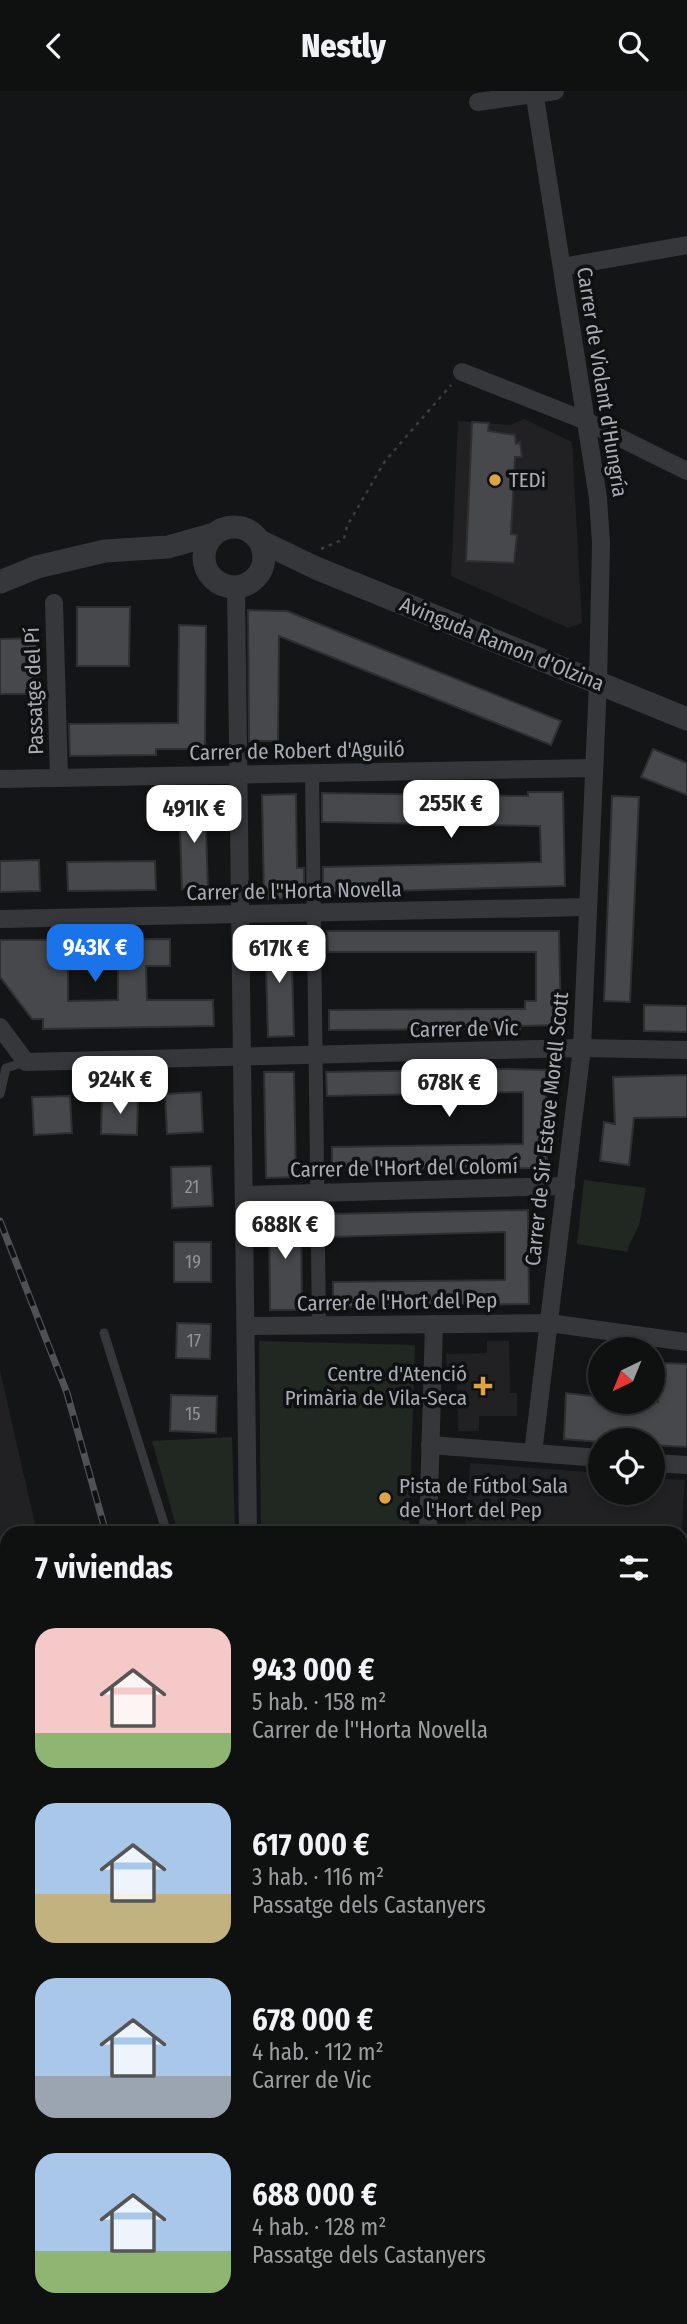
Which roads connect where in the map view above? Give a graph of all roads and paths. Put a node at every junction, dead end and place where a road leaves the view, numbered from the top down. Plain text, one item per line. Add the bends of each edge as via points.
1 (555, 91) edge
2 (534, 93) edge
3 (478, 102) dead end
4 (687, 245) edge
5 (562, 267) junction
6 (462, 372) joint
7 (586, 421) junction
8 (687, 471) edge
9 (214, 534) junction
10 (260, 541) junction
11 (168, 547) junction
12 (292, 557) junction
13 (205, 564) junction
14 (316, 568) junction
15 (260, 573) junction
16 (0, 582) edge
17 (236, 587) junction
18 (54, 603) dead end
19 (598, 683) junction
20 (687, 719) edge
21 (594, 768) junction
22 (312, 773) junction
23 (238, 774) junction
24 (60, 778) junction
25 (0, 779) edge
26 (588, 907) junction
27 (313, 913) junction
28 (240, 915) junction
29 (0, 919) edge
30 (0, 1027) edge
31 (582, 1048) junction
32 (687, 1050) edge
33 (315, 1055) junction
34 (242, 1057) junction
35 (26, 1062) junction
36 (0, 1094) edge
37 (565, 1187) junction
38 (317, 1193) junction
39 (244, 1195) junction
40 (549, 1323) junction
41 (434, 1324) junction
42 (319, 1325) junction
43 (246, 1326) junction
44 (104, 1333) dead end
45 (687, 1342) edge
46 (430, 1445) junction
47 (533, 1453) junction
48 (588, 1457) edge
49 (665, 1463) edge
50 (687, 1465) edge
51 (165, 1526) edge
52 (248, 1526) edge
53 (428, 1526) edge

1 - 2 street
2 - 3 street
2 - 5 street, Carrer de Violant d'Hungría
4 - 5 street
5 - 7 street, Carrer de Violant d'Hungría
6 - 7 street
6 - 12 path via 384,461 344,539
7 - 8 street
7 - 19 street, Carrer de Violant d'Hungría via 601,544
9 - 10 street via 239,527
9 - 11 street
9 - 13 street via 205,548
10 - 12 street, Avinguda Ramon d'Olzina
10 - 15 street via 264,557
11 - 13 street
11 - 16 street via 105,551 37,567
12 - 14 street, Avinguda Ramon d'Olzina
13 - 17 street via 217,581
14 - 15 street, Avinguda Ramon d'Olzina via 285,566
14 - 19 street, Avinguda Ramon d'Olzina
15 - 17 street via 250,583
17 - 23 street
18 - 24 street, Passatge del Pí
19 - 20 street, Avinguda Ramon d'Olzina
19 - 21 street, Carrer de Sir Esteve Morell Scott
21 - 22 street, Carrer de Robert d'Aguiló
21 - 26 street, Carrer de Sir Esteve Morell Scott
22 - 23 street, Carrer de Robert d'Aguiló
22 - 27 street
23 - 24 street, Carrer de Robert d'Aguiló
23 - 28 street
24 - 25 street, Carrer de Robert d'Aguiló
26 - 27 street, Carrer de l''Horta Novella
26 - 31 street, Carrer de Sir Esteve Morell Scott
27 - 28 street, Carrer de l''Horta Novella
27 - 33 street
28 - 29 street, Carrer de l''Horta Novella
28 - 34 street
30 - 35 street
31 - 32 street, Carrer de Vic
31 - 33 street, Carrer de Vic
31 - 37 street, Carrer de Sir Esteve Morell Scott
33 - 34 street, Carrer de Vic
33 - 38 street
34 - 35 street, Carrer de Vic
34 - 39 street
35 - 36 lane via 6,1068
37 - 38 street, Carrer de l'Hort del Colomí
37 - 40 street, Carrer de Sir Esteve Morell Scott
38 - 39 street, Carrer de l'Hort del Colomí
38 - 42 street
39 - 43 street
40 - 41 street, Carrer de l'Hort del Pep
40 - 45 street, Carrer de l'Hort del Pep
40 - 47 street, Carrer de Sir Esteve Morell Scott
41 - 42 street, Carrer de l'Hort del Pep
41 - 46 street
42 - 43 street, Carrer de l'Hort del Pep
43 - 52 street
44 - 51 lane
46 - 47 street
46 - 53 street
47 - 48 street
49 - 50 street

